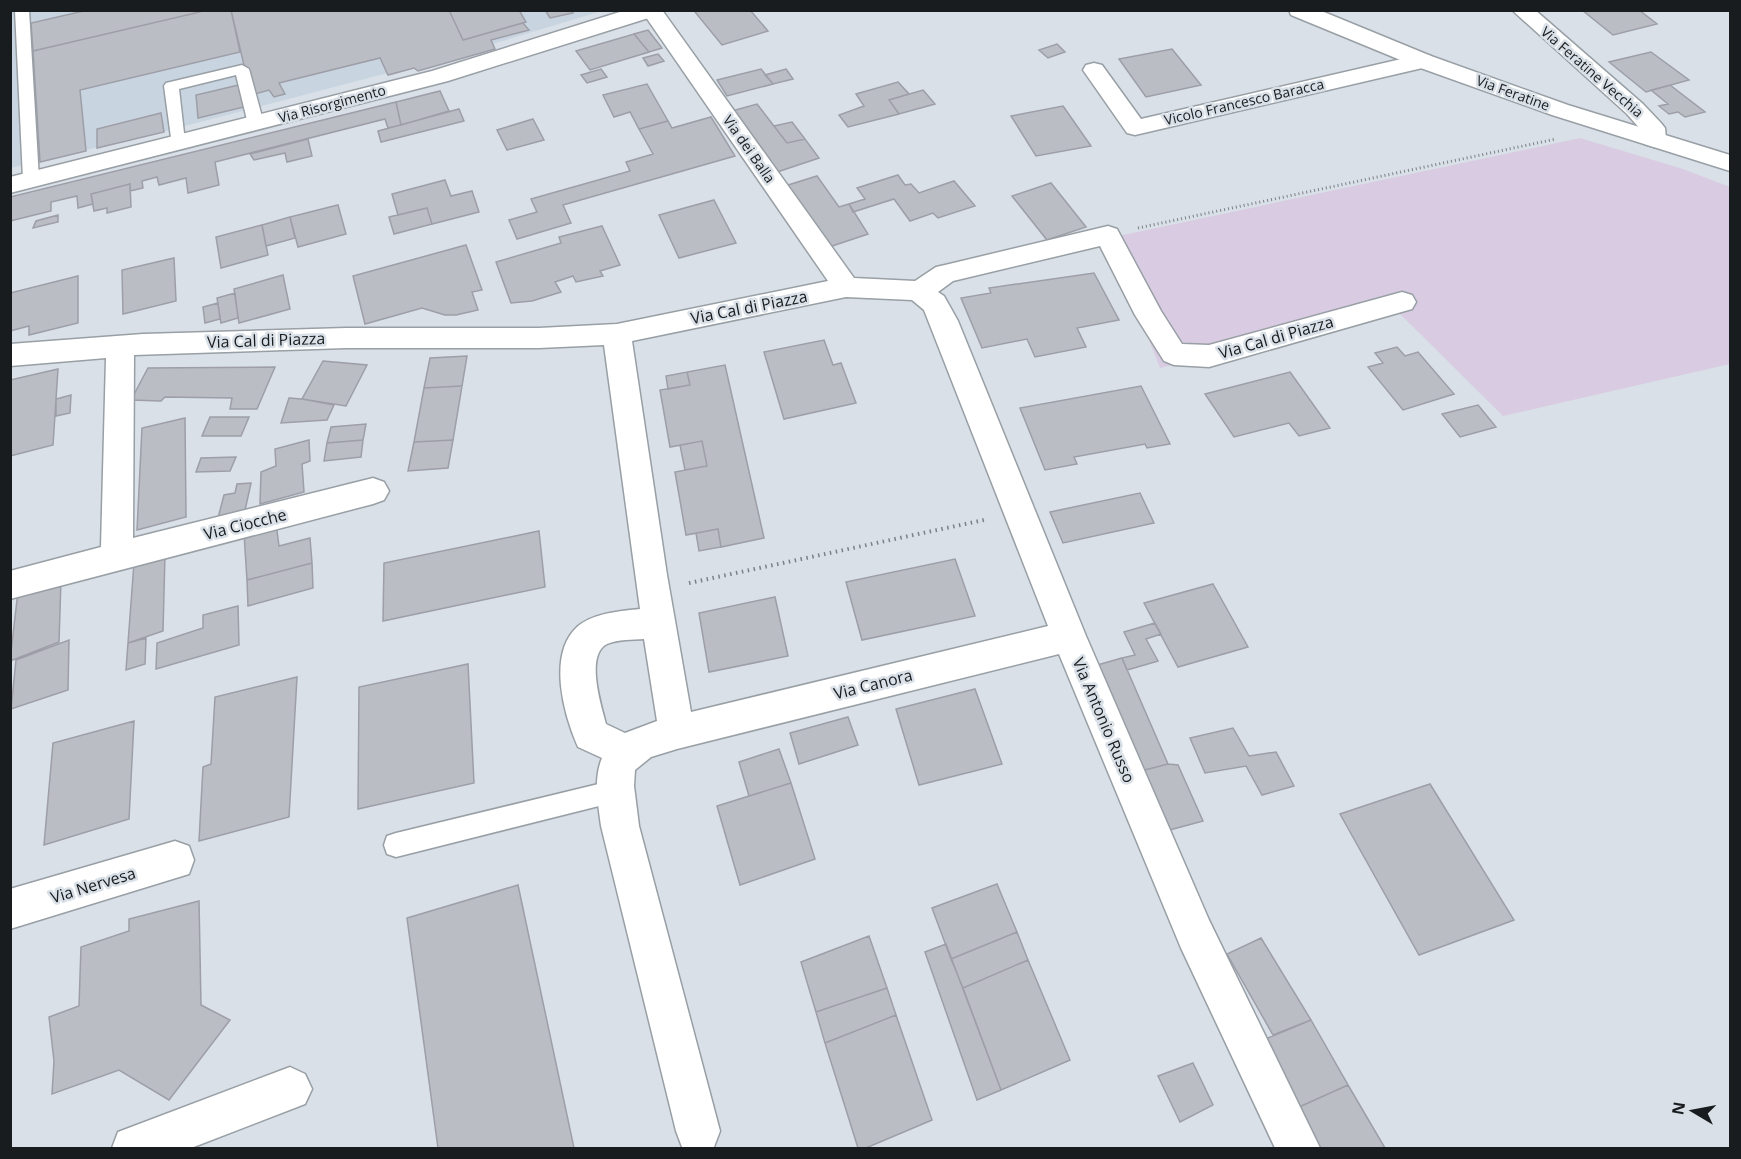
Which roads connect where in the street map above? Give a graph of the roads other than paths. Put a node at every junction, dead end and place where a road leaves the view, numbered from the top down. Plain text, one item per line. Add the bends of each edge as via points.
1 (22, 10) edge
2 (650, 10) edge
3 (1299, 10) edge
4 (1522, 10) edge
5 (1423, 61) junction
6 (1094, 70) dead end
7 (256, 124) junction
8 (1654, 139) junction
9 (177, 142) junction
10 (1731, 163) edge
11 (21, 182) edge
12 (846, 287) junction
13 (920, 291) junction
14 (1402, 302) dead end
15 (617, 334) junction
16 (120, 346) junction
17 (10, 356) edge
18 (373, 491) dead end
19 (117, 556) junction
20 (10, 585) edge
21 (656, 607) junction
22 (1069, 636) junction
23 (677, 732) junction
24 (625, 751) junction
25 (615, 791) junction
26 (396, 845) dead end
27 (175, 860) dead end
28 (10, 909) edge
29 (290, 1089) dead end
30 (698, 1131) dead end
31 (134, 1149) edge
32 (1298, 1149) edge

1 - 11 lane
2 - 7 street, Via Risorgimento via 440,76
2 - 12 street, Via dei Balla
3 - 5 street, Via Feratine
4 - 8 street, Via Feratine Vecchia via 1635,109 1653,128
5 - 6 street, Vicolo Francesco Baracca via 1135,128
5 - 8 street, Via Feratine
7 - 9 street, Via Risorgimento
7 - 9 lane via 242,69 171,86
8 - 10 street, Via Feratine
9 - 11 street, Via Risorgimento
12 - 13 street, Via Cal di Piazza
12 - 15 street, Via Cal di Piazza
13 - 14 street, Via Cal di Piazza via 945,274 1108,235 1174,354 1209,356
13 - 22 street, Via Antonio Russo via 934,303 944,321
15 - 16 street, Via Cal di Piazza
15 - 21 street
16 - 17 street, Via Cal di Piazza
16 - 19 street
18 - 19 street, Via Ciocche
19 - 20 street, Via Ciocche
21 - 23 street
21 - 24 street via 591,636 582,645 581,700 591,735
22 - 23 street, Via Canora
22 - 32 street, Via Antonio Russo via 1195,934
23 - 24 street, Via Canora via 643,741
24 - 25 street via 615,769
25 - 26 lane
25 - 30 street via 620,826
27 - 28 street, Via Nervesa
29 - 31 street

